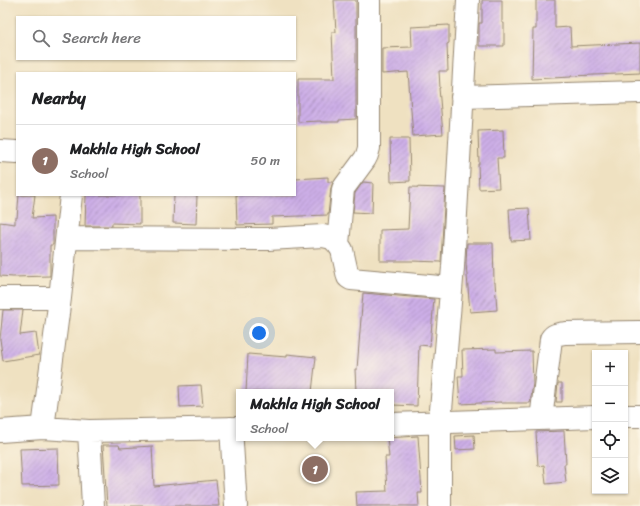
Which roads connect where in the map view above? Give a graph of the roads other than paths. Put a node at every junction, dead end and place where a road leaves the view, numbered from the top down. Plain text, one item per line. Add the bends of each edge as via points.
1 (370, 0) edge
2 (468, 0) edge
3 (640, 92) edge
4 (462, 97) junction
5 (0, 151) edge
6 (16, 152) edge
7 (71, 196) edge
8 (67, 238) junction
9 (338, 244) junction
10 (451, 288) junction
11 (0, 298) edge
12 (60, 298) junction
13 (640, 332) edge
14 (628, 416) edge
15 (640, 416) edge
16 (592, 417) edge
17 (541, 419) junction
18 (440, 422) junction
19 (394, 424) edge
20 (43, 428) junction
21 (235, 428) edge
22 (0, 431) edge
23 (89, 431) junction
24 (93, 506) edge
25 (236, 506) edge
26 (440, 506) edge

1 - 9 street via 369,148 365,159 343,189
2 - 4 street
3 - 4 street
4 - 10 street
5 - 6 street
7 - 8 street
8 - 9 street via 268,239 323,236 332,238
8 - 12 street
9 - 10 street via 351,279
10 - 18 street
11 - 12 street
12 - 20 street
13 - 17 street via 564,333 553,336
14 - 15 street
16 - 17 street
17 - 18 street
18 - 19 street
18 - 26 street
20 - 22 street
20 - 23 street
21 - 23 street
21 - 25 street
23 - 24 street

